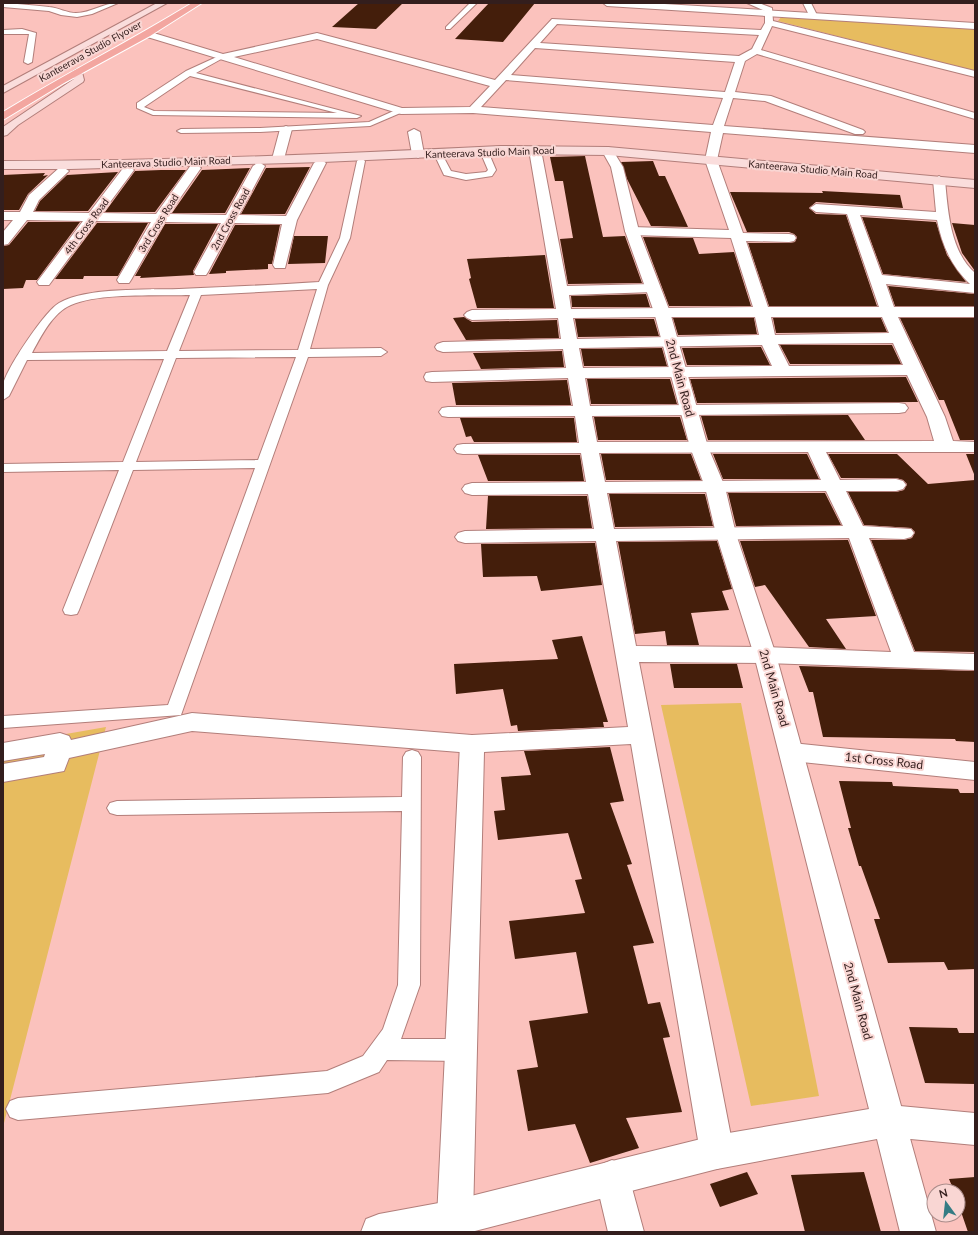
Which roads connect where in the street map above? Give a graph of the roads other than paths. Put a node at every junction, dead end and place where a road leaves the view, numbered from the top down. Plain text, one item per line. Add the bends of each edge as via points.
1 (115, 3) edge
2 (198, 3) edge
3 (474, 3) edge
4 (607, 3) edge
5 (646, 3) edge
6 (751, 3) edge
7 (807, 3) edge
8 (3, 5) edge
9 (168, 5) edge
10 (59, 7) dead end
11 (53, 10) junction
12 (812, 13) junction
13 (768, 20) junction
14 (975, 24) edge
15 (448, 28) dead end
16 (3, 32) edge
17 (147, 34) junction
18 (532, 45) junction
19 (756, 51) junction
20 (221, 57) junction
21 (741, 59) junction
22 (28, 62) dead end
23 (77, 72) junction
24 (189, 73) junction
25 (975, 74) edge
26 (500, 81) junction
27 (3, 90) edge
28 (730, 94) junction
29 (3, 101) edge
30 (473, 110) junction
31 (402, 111) junction
32 (3, 116) edge
33 (357, 116) junction
34 (975, 116) edge
35 (378, 120) junction
36 (718, 128) junction
37 (286, 129) junction
38 (181, 131) dead end
39 (414, 132) dead end
40 (3, 133) edge
41 (882, 141) junction
42 (975, 149) edge
43 (535, 150) junction
44 (608, 150) junction
45 (418, 154) junction
46 (486, 156) junction
47 (440, 158) junction
48 (278, 159) junction
49 (711, 160) junction
50 (361, 161) junction
51 (320, 164) junction
52 (3, 165) edge
53 (259, 166) junction
54 (195, 168) junction
55 (128, 170) junction
56 (63, 171) junction
57 (3, 172) edge
58 (938, 180) junction
59 (975, 184) edge
60 (816, 208) dead end
61 (852, 210) junction
62 (3, 216) edge
63 (24, 216) junction
64 (942, 216) junction
65 (93, 218) junction
66 (160, 218) junction
67 (230, 219) junction
68 (290, 220) junction
69 (632, 231) junction
70 (737, 236) junction
71 (790, 238) dead end
72 (3, 241) edge
73 (280, 265) dead end
74 (201, 272) dead end
75 (878, 279) junction
76 (124, 280) dead end
77 (975, 281) edge
78 (44, 282) dead end
79 (323, 285) junction
80 (653, 288) junction
81 (975, 290) edge
82 (197, 291) junction
83 (561, 291) junction
84 (762, 311) junction
85 (662, 312) junction
86 (888, 312) junction
87 (975, 312) edge
88 (565, 314) junction
89 (472, 315) dead end
90 (899, 338) junction
91 (670, 340) junction
92 (768, 340) junction
93 (570, 343) junction
94 (443, 347) dead end
95 (381, 352) dead end
96 (304, 353) junction
97 (173, 354) junction
98 (24, 357) junction
99 (912, 370) junction
100 (783, 371) junction
101 (576, 373) junction
102 (678, 373) junction
103 (432, 377) dead end
104 (3, 396) edge
105 (899, 408) dead end
106 (689, 410) junction
107 (582, 411) junction
108 (448, 412) dead end
109 (814, 446) junction
110 (945, 446) junction
111 (699, 447) junction
112 (975, 447) edge
113 (589, 448) junction
114 (463, 449) dead end
115 (263, 464) junction
116 (129, 466) junction
117 (3, 468) edge
118 (896, 485) dead end
119 (834, 486) junction
120 (715, 487) junction
121 (596, 488) junction
122 (472, 489) dead end
123 (856, 532) junction
124 (904, 533) dead end
125 (726, 534) junction
126 (605, 536) junction
127 (465, 537) dead end
128 (71, 610) dead end
129 (627, 654) junction
130 (765, 655) junction
131 (905, 659) junction
132 (975, 662) edge
133 (3, 722) edge
134 (641, 735) junction
135 (472, 744) junction
136 (3, 752) edge
137 (57, 752) junction
138 (792, 752) junction
139 (412, 757) dead end
140 (975, 771) edge
141 (3, 773) edge
142 (412, 804) junction
143 (117, 808) dead end
144 (382, 1049) junction
145 (460, 1050) junction
146 (18, 1108) dead end
147 (889, 1121) junction
148 (975, 1129) edge
149 (717, 1152) junction
150 (612, 1177) junction
151 (454, 1225) edge
152 (379, 1232) edge
153 (626, 1232) edge
154 (918, 1232) edge

1 - 11 lane via 90,13 77,15
2 - 17 highway, Kanteerava Studio Flyover
3 - 15 lane
4 - 13 street
5 - 13 street
6 - 13 street
7 - 12 street
8 - 11 lane
9 - 27 main road
9 - 29 highway, Kanteerava Studio Flyover
10 - 11 lane
12 - 13 street
12 - 14 street
13 - 18 street via 555,21
13 - 19 street
13 - 25 street
16 - 22 lane via 33,33
17 - 20 street
17 - 23 highway, Kanteerava Studio Flyover
18 - 21 street
18 - 26 street
19 - 21 street
19 - 34 street
20 - 24 lane
20 - 26 street via 317,36
20 - 31 street
21 - 28 street
23 - 32 highway, Kanteerava Studio Flyover
23 - 40 main road via 79,80
24 - 33 lane
24 - 33 lane via 140,105 141,108 153,113
26 - 28 street
26 - 30 street
28 - 36 street
28 - 41 street via 767,98
30 - 31 street
30 - 36 street
31 - 35 lane
33 - 35 lane
35 - 37 lane via 370,124
36 - 41 street
36 - 49 street
37 - 38 lane
37 - 48 street
39 - 45 street
41 - 42 street
43 - 44 main road, Kanteerava Studio Main Road
43 - 45 main road, Kanteerava Studio Main Road
43 - 46 main road
43 - 83 street
44 - 49 main road, Kanteerava Studio Main Road
44 - 69 street, 2nd Main Road via 617,167
45 - 48 main road, Kanteerava Studio Main Road
46 - 47 main road
46 - 47 lane via 492,170 489,174 466,177 447,173
47 - 50 main road
48 - 52 main road, Kanteerava Studio Main Road
49 - 58 main road, Kanteerava Studio Main Road
49 - 70 street
50 - 51 main road
50 - 79 lane via 345,238
51 - 53 main road
51 - 68 street
53 - 54 main road
53 - 67 street, 2nd Cross Road
54 - 55 main road
54 - 66 street, 3rd Cross Road
55 - 56 main road
55 - 65 street, 4th Cross Road
56 - 57 main road
56 - 63 street via 34,198
58 - 59 main road, Kanteerava Studio Main Road
58 - 64 street
60 - 61 street
61 - 64 street
61 - 75 street
62 - 63 street
63 - 65 street
63 - 72 street
64 - 77 street via 947,238 966,272
65 - 66 street
65 - 78 street, 4th Cross Road
66 - 67 street
66 - 76 street, 3rd Cross Road
67 - 68 street
67 - 74 street, 2nd Cross Road
68 - 73 street
69 - 70 street
69 - 80 street, 2nd Main Road
70 - 71 street
70 - 84 street
75 - 81 street
75 - 86 street
79 - 82 lane
79 - 96 lane
80 - 83 street
80 - 85 street, 2nd Main Road
82 - 97 lane
82 - 98 lane via 110,296 82,299 62,305 50,316
83 - 88 street
84 - 85 street
84 - 86 street
84 - 92 street
85 - 88 street
85 - 91 street, 2nd Main Road
86 - 87 street
86 - 90 street
88 - 89 street
88 - 93 street
90 - 92 street
90 - 99 street
91 - 92 street
91 - 93 street
91 - 102 street, 2nd Main Road
92 - 100 street
93 - 94 street
93 - 101 street
95 - 96 lane
96 - 97 lane
96 - 115 lane
97 - 98 lane
97 - 116 lane
98 - 104 lane
99 - 100 street
99 - 110 street via 936,417
100 - 102 street
101 - 102 street
101 - 103 street
101 - 107 street
102 - 106 street, 2nd Main Road
105 - 106 street
106 - 107 street
106 - 111 street, 2nd Main Road
107 - 108 street
107 - 113 street
109 - 110 street
109 - 111 street
109 - 119 street
110 - 112 street
111 - 113 street
111 - 120 street, 2nd Main Road
113 - 114 street
113 - 121 street
115 - 116 lane
115 - 133 lane via 176,711
116 - 117 lane
116 - 128 lane
118 - 119 street
119 - 120 street
119 - 123 street
120 - 121 street
120 - 125 street, 2nd Main Road
121 - 122 street
121 - 126 street
123 - 124 street
123 - 125 street
123 - 131 street
125 - 126 street
125 - 130 street, 2nd Main Road
126 - 127 street
126 - 129 street
129 - 130 street
129 - 134 street
130 - 131 street
130 - 138 street, 2nd Main Road
131 - 132 street
134 - 135 street
134 - 149 street
135 - 137 street via 192,722
135 - 145 street
136 - 137 street via 60,742
137 - 141 street via 55,764
138 - 140 street, 1st Cross Road
138 - 147 street, 2nd Main Road
139 - 142 lane
142 - 143 lane
142 - 144 lane via 409,985 392,1034
144 - 145 lane
144 - 146 lane via 371,1064 328,1082
145 - 151 street
147 - 148 street
147 - 149 street
147 - 154 street, 2nd Main Road
149 - 150 street
150 - 151 street
150 - 153 street
151 - 152 street

